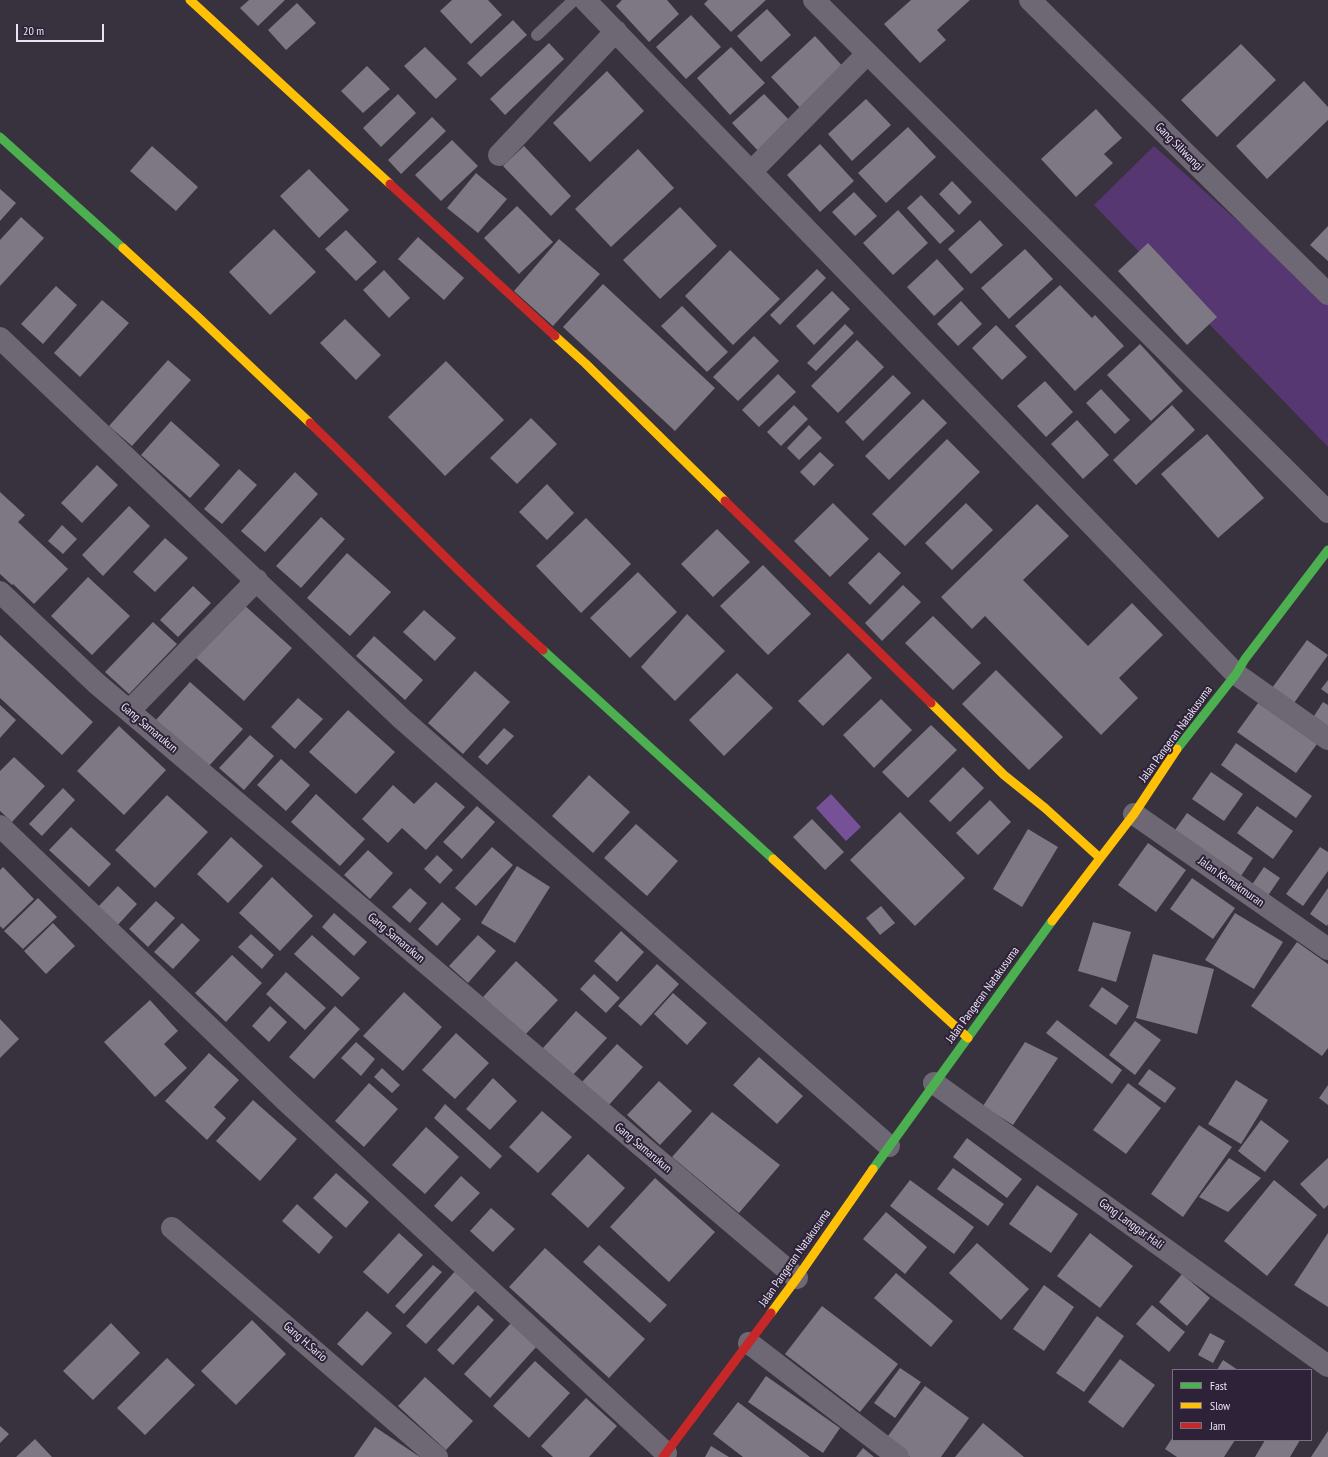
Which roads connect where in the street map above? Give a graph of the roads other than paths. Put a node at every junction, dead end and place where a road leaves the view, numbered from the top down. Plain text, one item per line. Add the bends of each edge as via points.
1 (190, 0) edge
2 (574, 0) edge
3 (585, 0) edge
4 (814, 0) edge
5 (1030, 0) edge
6 (616, 31) junction
7 (538, 35) dead end
8 (867, 54) junction
9 (0, 137) edge
10 (499, 155) dead end
11 (752, 171) junction
12 (1328, 294) edge
13 (0, 338) edge
14 (1328, 512) edge
15 (1328, 550) edge
16 (256, 580) junction
17 (0, 592) edge
18 (1236, 674) junction
19 (129, 711) junction
20 (1328, 739) edge
21 (1134, 814) junction
22 (0, 826) edge
23 (1100, 858) junction
24 (1328, 949) edge
25 (968, 1038) junction
26 (934, 1083) junction
27 (889, 1146) junction
28 (172, 1228) dead end
29 (797, 1278) junction
30 (749, 1343) junction
31 (1328, 1366) edge
32 (665, 1455) edge
33 (437, 1457) edge
34 (898, 1457) edge

1 - 23 street via 586,364 1004,775
2 - 7 lane
3 - 6 street
4 - 8 street
5 - 12 street, Gang Siliwangi
6 - 10 street
6 - 11 street
8 - 11 street
8 - 14 street
9 - 25 street via 197,316 365,476 511,621
11 - 18 street
13 - 16 street
15 - 18 street, Jalan Pangeran Natakusuma
16 - 19 street
16 - 27 street via 402,718
17 - 19 street, Gang Samarukun
18 - 20 street
18 - 21 street, Jalan Pangeran Natakusuma via 1176,750
19 - 29 street, Gang Samarukun
21 - 23 street, Jalan Pangeran Natakusuma
21 - 24 street, Jalan Kemakmuran
22 - 32 street via 291,1106
23 - 25 street, Jalan Pangeran Natakusuma via 1043,932
25 - 26 street, Jalan Pangeran Natakusuma
26 - 27 street, Jalan Pangeran Natakusuma
26 - 31 street, Gang Langgar Hali
27 - 29 street, Jalan Pangeran Natakusuma
28 - 33 street, Gang H.Sario
29 - 30 street, Jalan Pangeran Natakusuma
30 - 32 street, Jalan Pangeran Natakusuma
30 - 34 street

